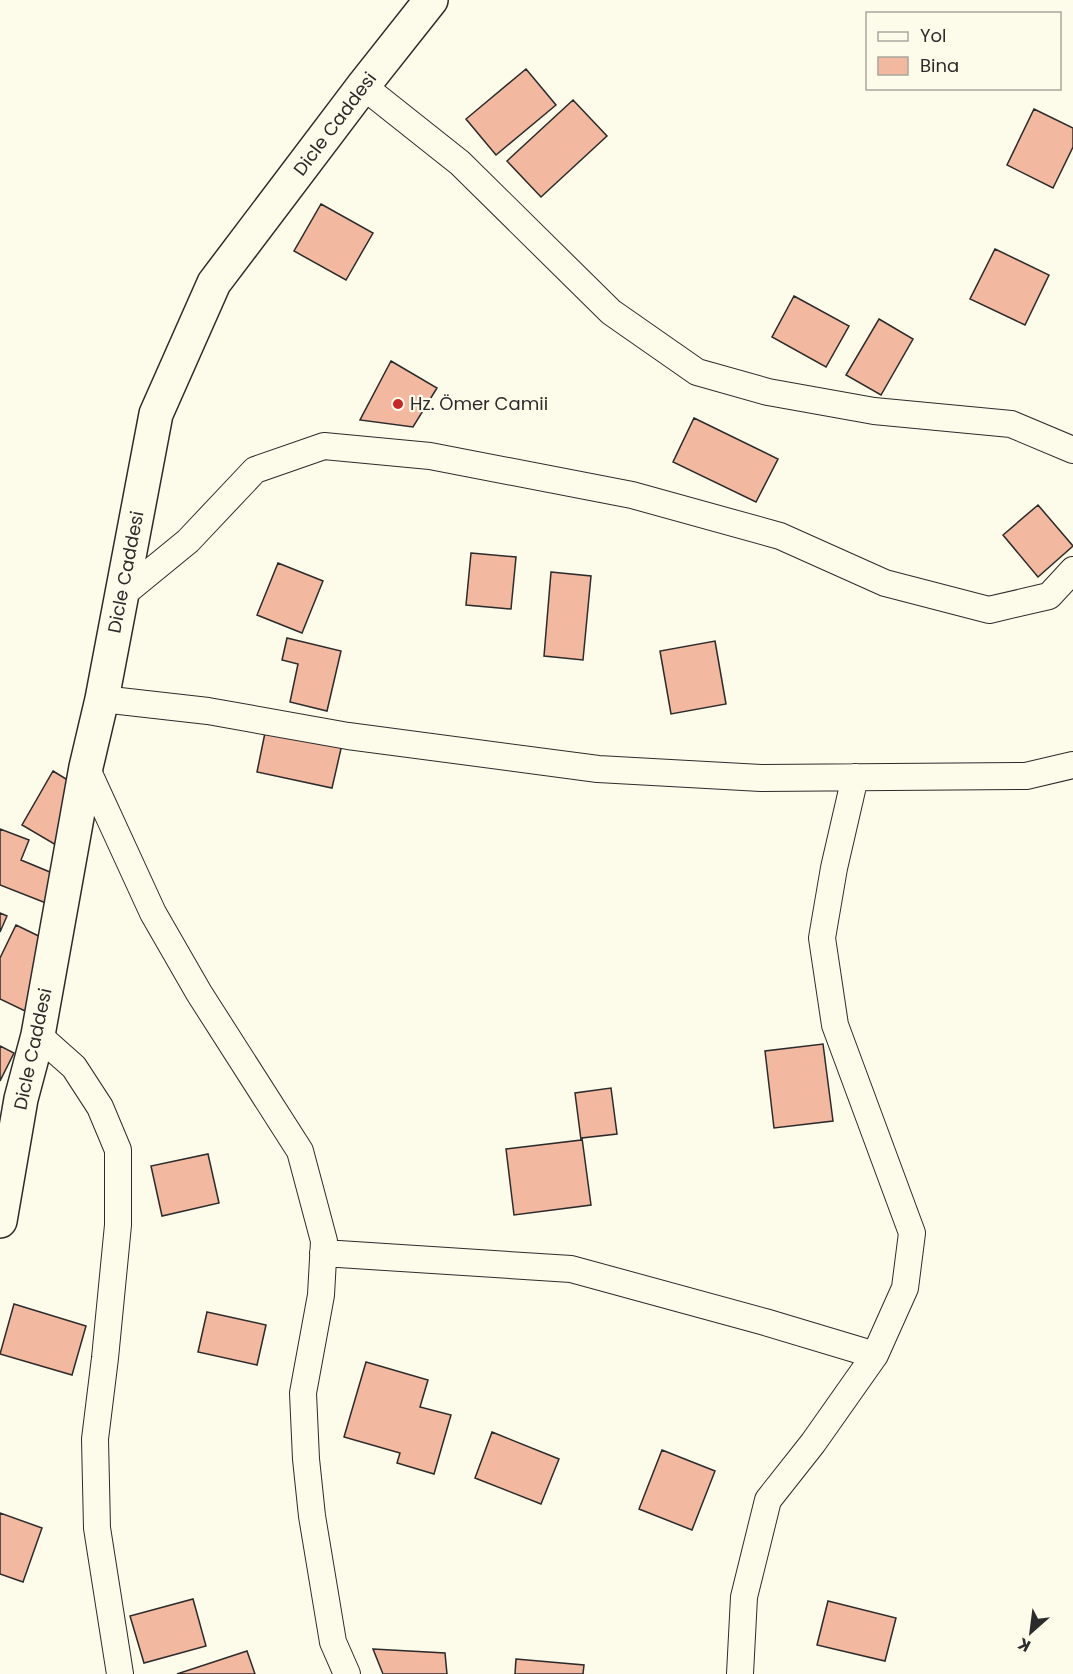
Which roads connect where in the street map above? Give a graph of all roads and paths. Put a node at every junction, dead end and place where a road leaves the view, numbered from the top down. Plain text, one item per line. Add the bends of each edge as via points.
1 (431, 0) edge
2 (363, 86) junction
3 (1073, 450) edge
4 (1073, 570) edge
5 (122, 595) junction
6 (102, 699) junction
7 (1073, 765) edge
8 (86, 767) junction
9 (855, 777) junction
10 (38, 1035) junction
11 (0, 1221) edge
12 (323, 1253) junction
13 (875, 1355) junction
14 (120, 1674) edge
15 (347, 1674) edge
16 (740, 1674) edge

1 - 2 street, Dicle Caddesi
2 - 3 street via 460,163 611,312 697,372 768,392 874,411 1011,424
2 - 5 street, Dicle Caddesi via 214,284 156,414
4 - 5 street via 1049,596 989,610 885,583 780,536 632,495 430,456 324,446 255,470 188,541
5 - 6 street, Dicle Caddesi
6 - 8 street, Dicle Caddesi
6 - 9 street via 598,769 761,778
7 - 9 street via 1026,776
8 - 10 street, Dicle Caddesi
8 - 12 street via 153,913 300,1151 324,1241
9 - 13 street via 822,938 835,1025 912,1233 905,1288
10 - 11 street, Dicle Caddesi via 21,1099
10 - 14 street via 74,1066 100,1107 118,1150 118,1225 95,1439 97,1528
12 - 13 street via 571,1269
12 - 15 street via 321,1295 303,1393 306,1459 333,1642
13 - 16 street via 768,1500 744,1597

